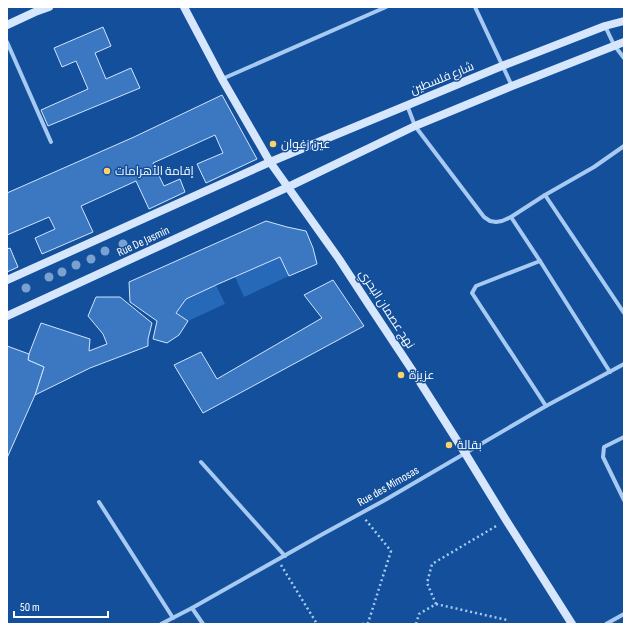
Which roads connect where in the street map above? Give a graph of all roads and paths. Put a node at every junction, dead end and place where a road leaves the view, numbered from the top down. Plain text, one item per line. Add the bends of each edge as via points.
1 (49, 7) edge
2 (184, 7) edge
3 (386, 7) edge
4 (475, 7) edge
5 (34, 9) edge
6 (624, 21) edge
7 (7, 25) edge
8 (605, 26) junction
9 (7, 42) edge
10 (624, 42) edge
11 (614, 45) junction
12 (624, 58) edge
13 (502, 66) junction
14 (222, 79) junction
15 (512, 86) junction
16 (407, 105) junction
17 (415, 126) junction
18 (51, 142) dead end
19 (624, 146) edge
20 (270, 162) junction
21 (288, 187) junction
22 (545, 195) junction
23 (511, 217) junction
24 (540, 261) junction
25 (7, 280) edge
26 (624, 313) edge
27 (7, 316) edge
28 (624, 364) edge
29 (610, 372) junction
30 (546, 406) junction
31 (624, 437) edge
32 (466, 453) junction
33 (201, 462) dead end
34 (624, 500) edge
35 (99, 502) dead end
36 (360, 514) junction
37 (506, 520) junction
38 (285, 556) junction
39 (278, 560) junction
40 (436, 604) junction
41 (192, 608) junction
42 (624, 614) edge
43 (173, 618) junction
44 (507, 620) dead end
45 (160, 624) edge
46 (203, 624) edge
47 (317, 624) edge
48 (362, 624) edge
49 (416, 624) edge
50 (572, 624) edge
51 (606, 624) edge

1 - 5 street
2 - 14 street, نهج عصمان البحري
3 - 14 street
4 - 13 street
5 - 7 street
6 - 8 street, شارع فلسطين
8 - 11 street
8 - 13 street, شارع فلسطين
9 - 18 street
10 - 11 street
11 - 12 street
11 - 15 street
13 - 15 street
13 - 16 street, شارع فلسطين
14 - 20 street, نهج عصمان البحري
15 - 17 street
16 - 17 street
16 - 20 street, شارع فلسطين
17 - 21 street
17 - 23 street via 484,217 496,222
19 - 22 street via 594,168
20 - 21 street, نهج عصمان البحري
20 - 25 street, Rue De Jasmin
21 - 27 street, Rue De Jasmin
21 - 32 street, نهج عصمان البحري via 339,259
22 - 23 street
22 - 26 street
23 - 24 street
24 - 29 street
24 - 30 street via 476,286 472,293
28 - 29 street, Rue des Mimosas
29 - 30 street, Rue des Mimosas
30 - 32 street, Rue des Mimosas
31 - 34 street via 604,447 603,457
32 - 36 street, Rue des Mimosas
32 - 37 street, نهج عصمان البحري
33 - 38 street
35 - 43 street
36 - 38 street, Rue des Mimosas
36 - 48 path via 391,551 368,623
37 - 40 path via 432,564 427,583
37 - 50 street, نهج عصمان البحري
38 - 39 street, Rue des Mimosas
39 - 41 street, Rue des Mimosas
39 - 47 path
40 - 44 path
40 - 49 path via 419,614
41 - 43 street, Rue des Mimosas
41 - 46 street
42 - 51 street
43 - 45 street, Rue des Mimosas

